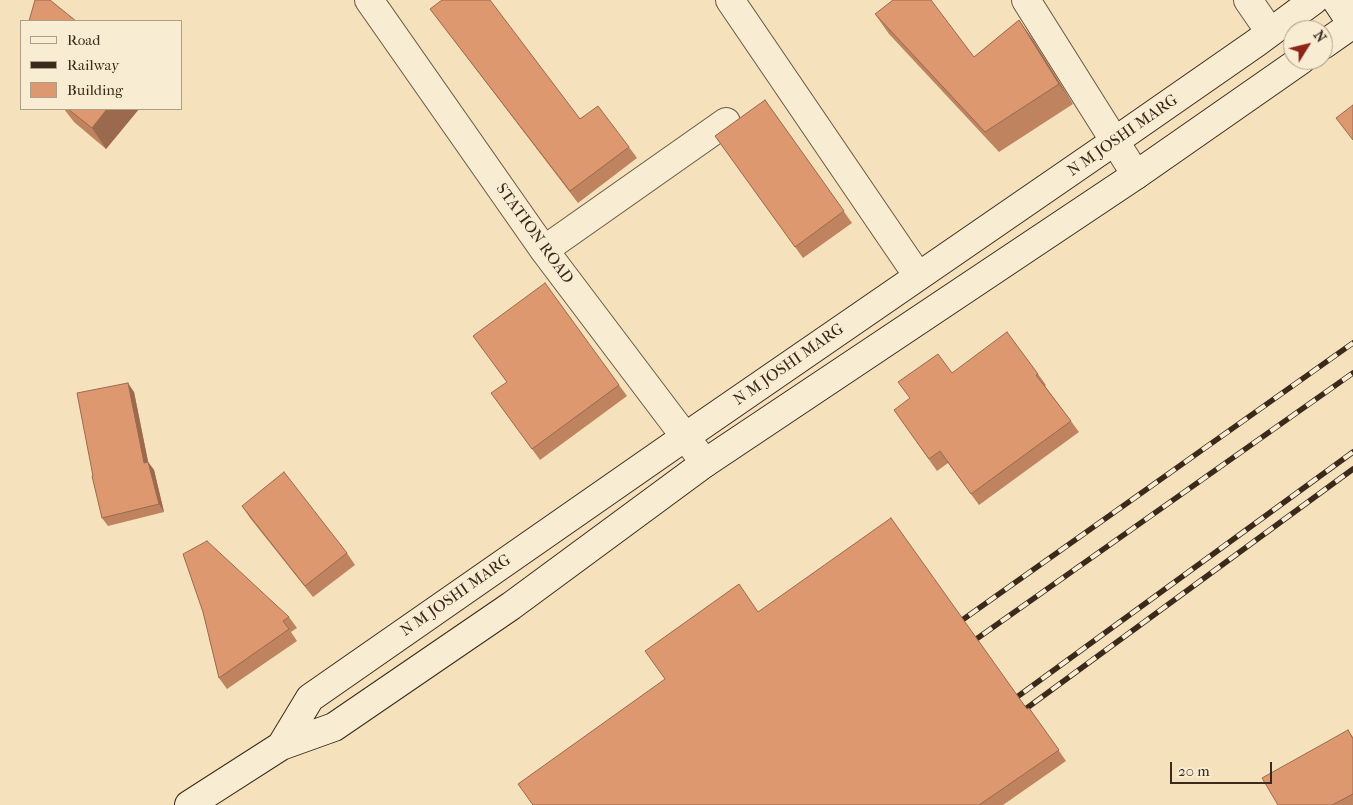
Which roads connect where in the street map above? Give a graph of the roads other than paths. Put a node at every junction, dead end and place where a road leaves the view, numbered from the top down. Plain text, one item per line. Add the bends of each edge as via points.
1 (369, 0) edge
2 (730, 0) edge
3 (1026, 0) edge
4 (1248, 0) edge
5 (1314, 0) edge
6 (1336, 0) edge
7 (1353, 24) edge
8 (1270, 32) junction
9 (1333, 38) edge
10 (1287, 70) edge
11 (726, 122) dead end
12 (1115, 141) junction
13 (1136, 175) junction
14 (544, 250) junction
15 (918, 276) junction
16 (685, 437) junction
17 (705, 464) junction
18 (281, 746) junction
19 (189, 805) edge

1 - 14 main road, STATION ROAD
2 - 15 main road
3 - 12 main road
4 - 8 main road
5 - 8 main road, N M JOSHI MARG
6 - 7 main road
7 - 9 main road
8 - 12 main road, N M JOSHI MARG
10 - 13 main road, N M JOSHI MARG
11 - 14 main road
12 - 13 main road
12 - 15 main road, N M JOSHI MARG
13 - 17 main road, N M JOSHI MARG
14 - 16 main road, STATION ROAD
15 - 16 main road, N M JOSHI MARG
16 - 17 main road, STATION ROAD
16 - 18 main road, N M JOSHI MARG via 310,698
17 - 18 main road, N M JOSHI MARG via 512,606 334,727
18 - 19 main road, N M JOSHI MARG

